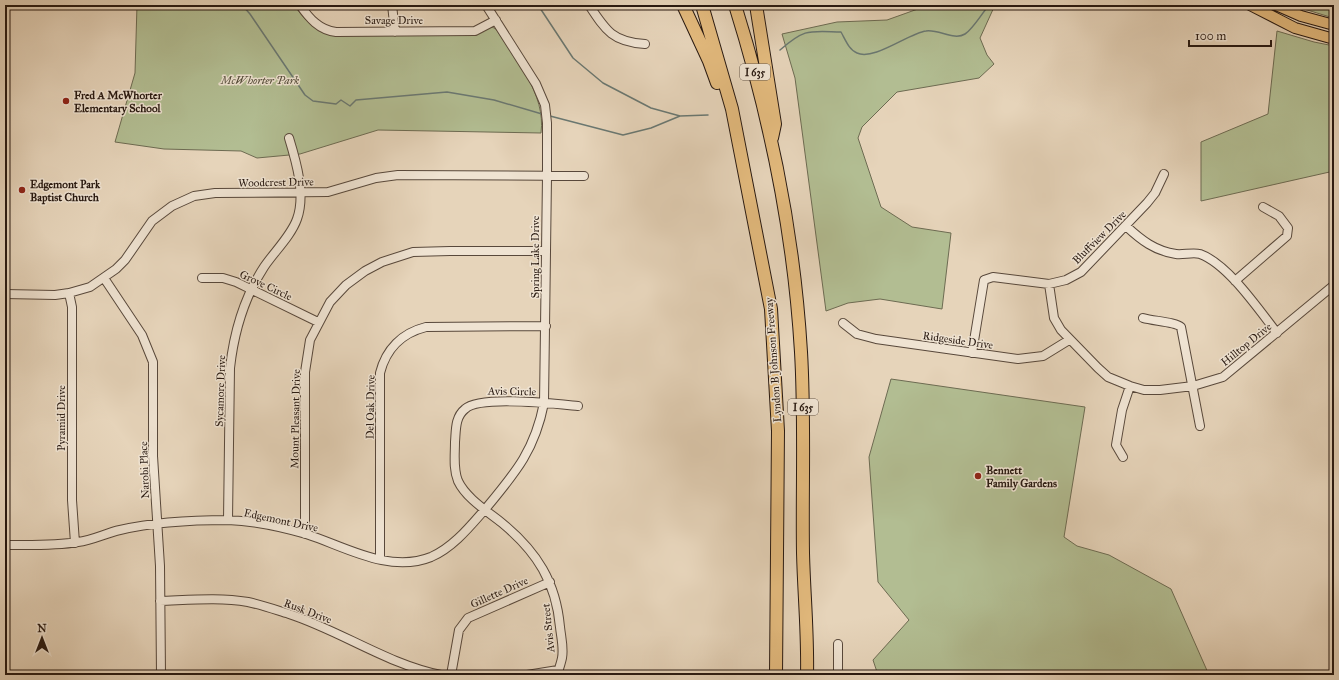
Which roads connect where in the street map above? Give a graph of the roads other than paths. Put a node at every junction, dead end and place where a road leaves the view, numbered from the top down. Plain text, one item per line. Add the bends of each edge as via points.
1 (300, 5) edge
2 (392, 5) edge
3 (486, 5) edge
4 (588, 5) edge
5 (683, 5) edge
6 (702, 5) edge
7 (735, 5) edge
8 (756, 5) edge
9 (1250, 5) edge
10 (1276, 5) edge
11 (1268, 9) edge
12 (496, 20) junction
13 (1334, 25) edge
14 (395, 32) junction
15 (1334, 39) edge
16 (646, 44) dead end
17 (289, 138) dead end
18 (771, 140) junction
19 (1164, 174) dead end
20 (547, 176) junction
21 (584, 176) dead end
22 (299, 193) junction
23 (751, 206) junction
24 (1263, 207) dead end
25 (1126, 226) junction
26 (546, 251) junction
27 (104, 278) junction
28 (202, 278) dead end
29 (1235, 281) junction
30 (1049, 284) junction
31 (1334, 285) edge
32 (251, 289) junction
33 (69, 293) junction
34 (5, 294) edge
35 (1143, 318) dead end
36 (318, 322) junction
37 (843, 324) dead end
38 (546, 326) junction
39 (1277, 333) junction
40 (1069, 340) junction
41 (972, 353) junction
42 (1130, 386) junction
43 (1193, 386) junction
44 (544, 403) junction
45 (578, 406) dead end
46 (1200, 426) dead end
47 (1123, 457) dead end
48 (485, 509) junction
49 (228, 520) junction
50 (158, 525) junction
51 (305, 534) junction
52 (75, 543) junction
53 (5, 545) edge
54 (380, 559) junction
55 (550, 582) junction
56 (160, 600) junction
57 (838, 644) dead end
58 (558, 673) edge
59 (161, 675) edge
60 (441, 675) edge
61 (451, 675) edge
62 (527, 675) edge
63 (776, 675) edge
64 (808, 675) edge
65 (838, 675) edge

1 - 14 street, Savage Drive via 314,22 330,31
2 - 14 street
3 - 12 street, Spring Lake Drive
4 - 16 street via 610,33 623,41
5 - 23 highway via 710,61 727,111
6 - 23 highway, Lyndon B Johnson Freeway / I 635 via 732,109
7 - 18 highway, I 635
8 - 18 highway via 775,124
9 - 11 main road
10 - 13 main road via 1301,16
11 - 15 main road via 1295,28
12 - 14 street, Savage Drive via 475,31
12 - 20 street, Spring Lake Drive via 536,84 545,105
17 - 22 street, Sycamore Drive via 299,172
18 - 64 highway, I 635 via 790,248 801,350 804,431 803,553
19 - 25 street, Bluffview Drive via 1155,193
20 - 21 street, Woodcrest Drive
20 - 22 street, Woodcrest Drive via 398,175 376,178 328,192
20 - 26 street, Spring Lake Drive
22 - 27 street, Woodcrest Drive via 215,193 194,196 172,206 147,226 125,260
22 - 32 street, Sycamore Drive via 297,219
23 - 63 highway, Lyndon B Johnson Freeway / I 635 via 771,309 777,390
24 - 29 street via 1279,216 1288,228 1288,236
25 - 29 street via 1158,250 1177,254 1200,254
25 - 30 street, Bluffview Drive via 1081,272 1066,280
26 - 36 street, Mount Pleasant Drive via 413,252 382,262 346,285 330,302
26 - 38 street, Spring Lake Drive
27 - 33 street, Woodcrest Drive via 90,287
27 - 50 street, Narobi Place via 142,334 152,362 153,456
28 - 32 street, Grove Circle via 223,278
29 - 39 street
30 - 40 street, Hilltop Drive via 1054,318
30 - 41 street, Bluffview Drive via 993,277 984,280
31 - 39 street, Hilltop Drive
32 - 36 street, Grove Circle
32 - 49 street, Sycamore Drive via 239,322 230,368
33 - 34 street, Woodcrest Drive
33 - 52 street, Pyramid Drive via 72,307 72,500
35 - 43 street via 1177,323 1181,326
36 - 51 street, Mount Pleasant Drive via 310,340 305,372
37 - 41 street, Ridgeside Drive via 858,334 876,339
38 - 44 street, Spring Lake Drive
38 - 54 street, Del Oak Drive via 426,327 413,330 393,345 383,361 380,373
39 - 43 street, Hilltop Drive via 1223,377
40 - 41 street, Ridgeside Drive via 1044,356 1029,359
40 - 42 street, Hilltop Drive via 1108,377
42 - 43 street, Hilltop Drive via 1144,390 1160,390
42 - 47 street via 1122,410 1116,445
43 - 46 street
44 - 45 street, Avis Circle
44 - 48 street, Spring Lake Drive via 540,425 527,455
44 - 48 street, Avis Circle via 480,402 465,408 456,422 455,470 458,482 467,494
48 - 54 street, Edgemont Drive via 459,537 430,557 396,562
48 - 55 street, Avis Street via 531,551
49 - 50 street, Edgemont Drive
49 - 51 street, Edgemont Drive
50 - 52 street, Edgemont Drive via 119,530
50 - 56 street, Narobi Place
51 - 54 street, Edgemont Drive via 354,553
52 - 53 street, Edgemont Drive
55 - 58 street, Avis Street via 559,610 562,657
55 - 61 street, Gillette Drive via 468,618 459,630
56 - 59 street, Narobi Place
56 - 60 street, Rusk Drive via 248,602 290,614 399,662
57 - 65 street
58 - 62 street

